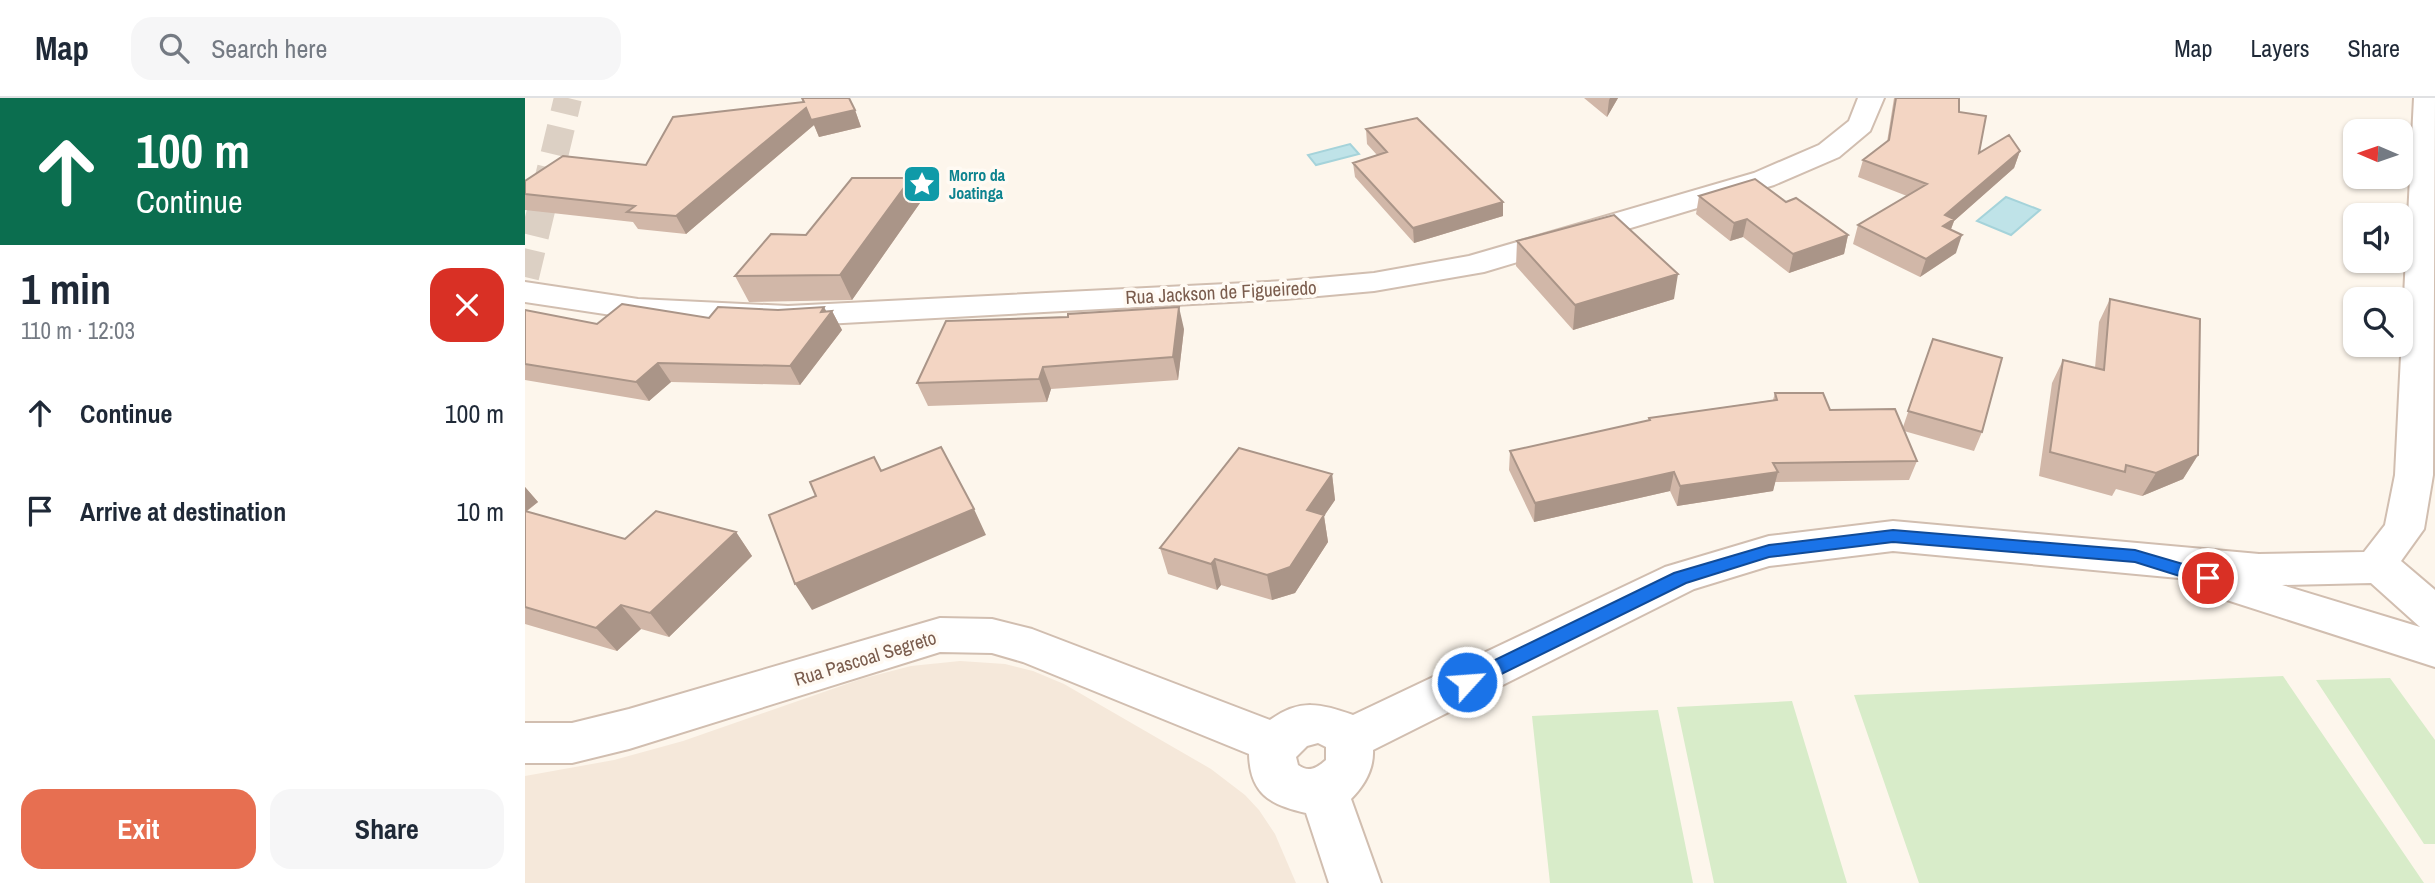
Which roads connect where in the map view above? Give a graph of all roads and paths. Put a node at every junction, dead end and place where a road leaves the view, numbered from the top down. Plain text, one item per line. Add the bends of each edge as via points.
1 (1871, 98) edge
2 (2427, 98) edge
3 (525, 292) edge
4 (2135, 556) junction
5 (2381, 567) junction
6 (2435, 615) edge
7 (2435, 649) edge
8 (1347, 740) junction
9 (525, 743) edge
10 (1277, 744) junction
11 (1323, 789) junction
12 (1355, 883) edge

1 - 3 street, Rua Jackson de Figueiredo via 1861,125 1829,151 1764,179 1472,265 1374,282 788,316 638,309
2 - 5 street via 2414,475 2404,529 2380,559
4 - 5 street via 2259,570
4 - 7 street
4 - 8 street via 1893,536 1769,551 1681,578
5 - 6 street
8 - 10 street via 1341,731 1319,723 1295,728
8 - 11 street via 1350,762 1345,773
9 - 10 street, Rua Pascoal Segreto via 572,743 629,729 940,635 992,636 1032,647
10 - 11 street via 1272,766 1285,786 1310,793
11 - 12 street

